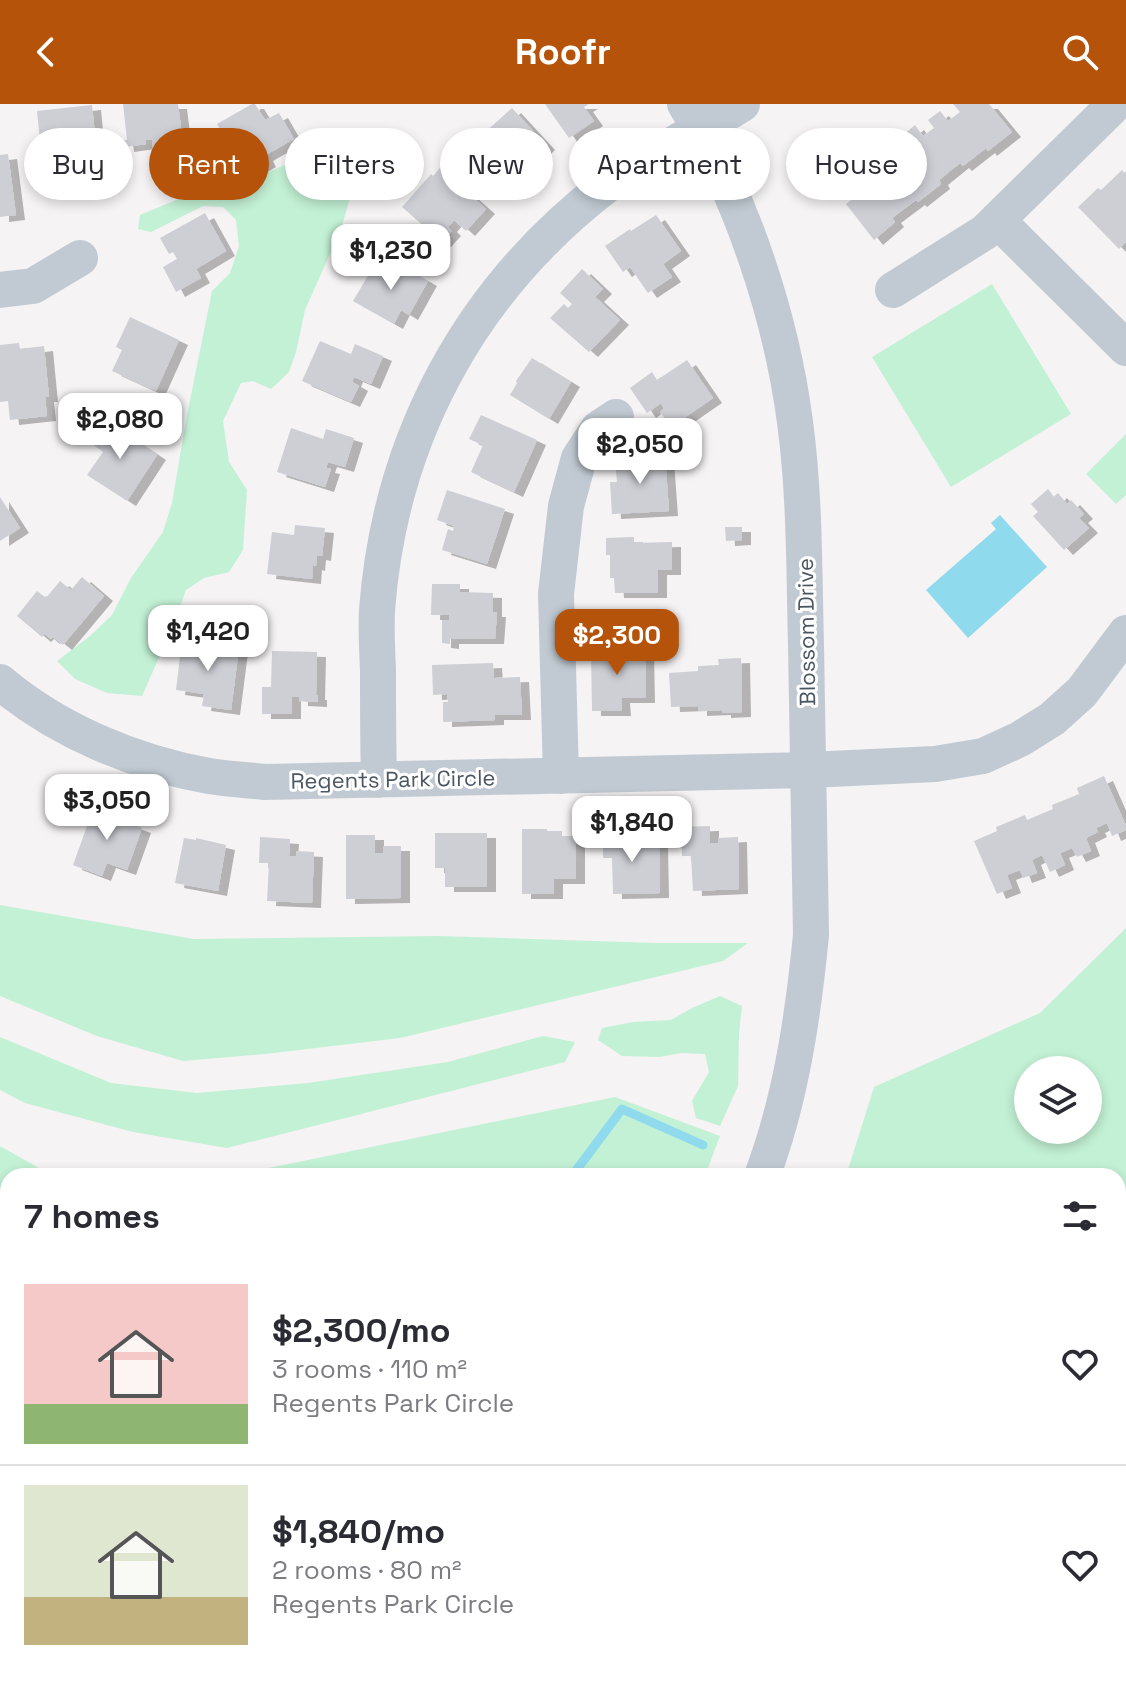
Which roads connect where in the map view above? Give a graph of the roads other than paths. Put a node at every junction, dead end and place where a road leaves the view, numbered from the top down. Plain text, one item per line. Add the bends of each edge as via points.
1 (742, 104) edge
2 (1115, 104) edge
3 (692, 117) edge
4 (997, 220) junction
5 (80, 258) dead end
6 (0, 290) edge
7 (893, 290) dead end
8 (1126, 348) edge
9 (616, 417) dead end
10 (1126, 633) edge
11 (0, 682) edge
12 (809, 770) junction
13 (561, 776) junction
14 (379, 780) junction
15 (765, 1168) edge

1 - 3 street
2 - 4 street
3 - 12 street, Blossom Drive via 732,197 782,348 802,497
3 - 14 street via 559,224 514,271 475,321 417,430 384,548 377,612
4 - 7 street
4 - 8 street
5 - 6 street via 33,286
9 - 13 street via 598,429 579,458 566,506 556,594
10 - 12 street, Regents Park Circle via 1082,692 1052,719 983,756 935,764
11 - 14 street, Regents Park Circle via 101,744 154,763 265,782
12 - 13 street, Regents Park Circle
12 - 15 street, Blossom Drive via 811,935 804,1007 790,1084
13 - 14 street, Regents Park Circle

